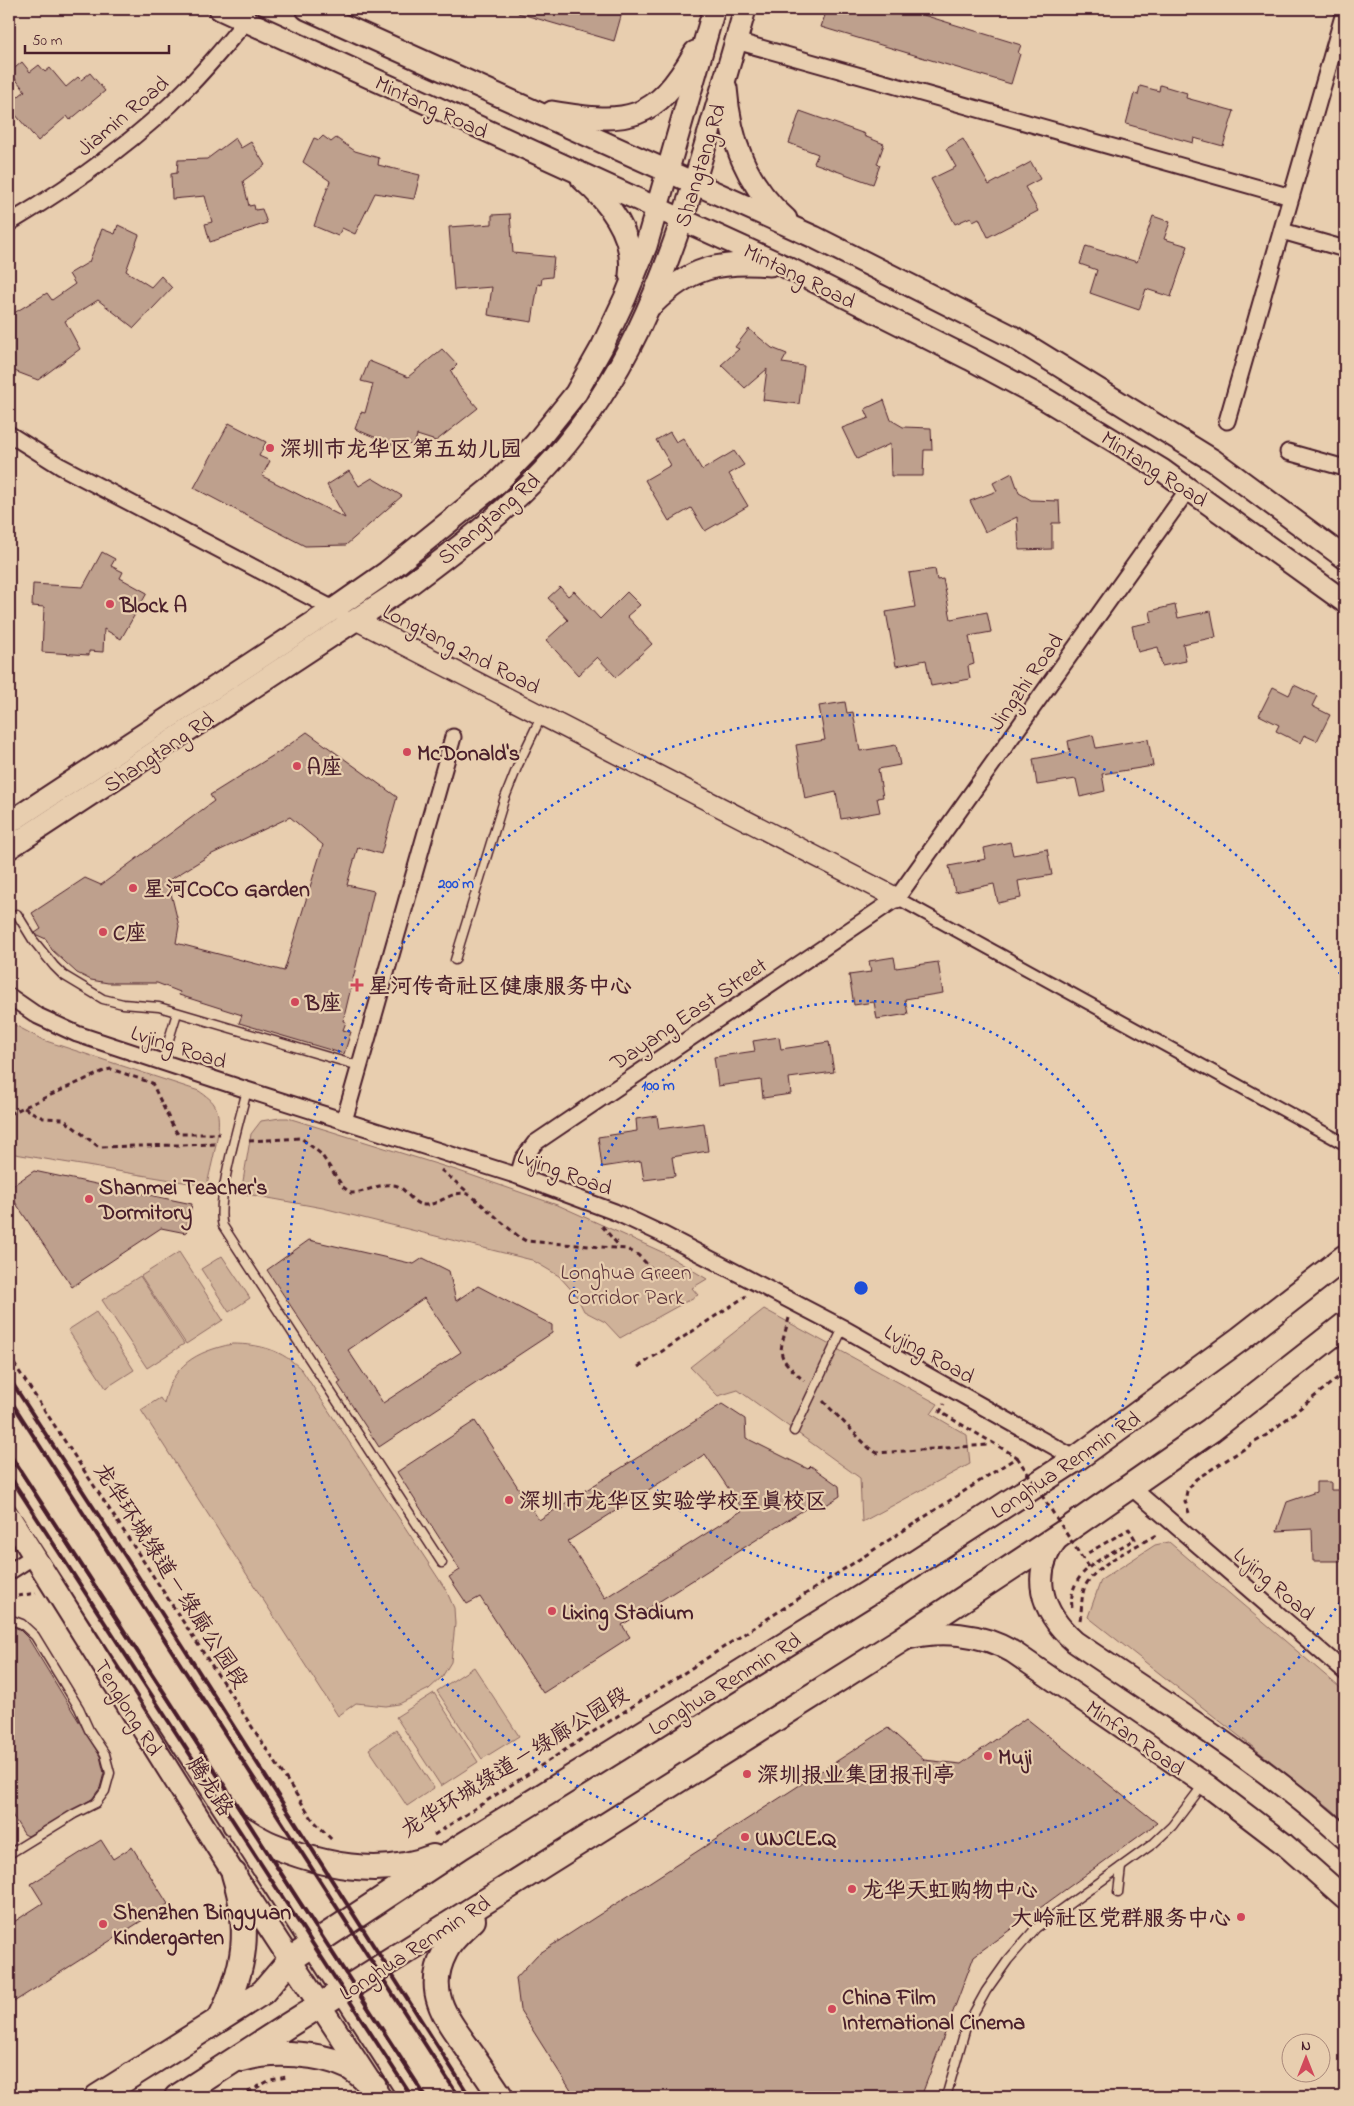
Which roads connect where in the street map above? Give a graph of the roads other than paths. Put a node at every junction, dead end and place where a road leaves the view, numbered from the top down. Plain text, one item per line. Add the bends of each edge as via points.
1 (220, 9) edge
2 (307, 9) edge
3 (745, 9) edge
4 (1345, 9) edge
5 (711, 18) edge
6 (246, 21) junction
7 (736, 41) junction
8 (726, 76) junction
9 (527, 108) junction
10 (571, 169) junction
11 (668, 171) junction
12 (693, 183) junction
13 (1291, 197) junction
14 (656, 208) junction
15 (683, 220) junction
16 (9, 223) edge
17 (800, 231) junction
18 (1282, 231) junction
19 (1345, 249) edge
20 (786, 267) junction
21 (625, 298) junction
22 (649, 308) junction
23 (1227, 421) dead end
24 (9, 434) edge
25 (1288, 452) dead end
26 (1345, 468) edge
27 (1189, 488) junction
28 (1345, 558) edge
29 (1345, 602) edge
30 (334, 609) junction
31 (356, 620) junction
32 (542, 715) junction
33 (453, 737) dead end
34 (9, 823) edge
35 (9, 848) edge
36 (897, 898) junction
37 (18, 914) dead end
38 (455, 960) dead end
39 (9, 996) edge
40 (177, 1013) junction
41 (162, 1062) junction
42 (359, 1066) junction
43 (247, 1090) junction
44 (344, 1121) junction
45 (1345, 1144) edge
46 (518, 1176) junction
47 (1345, 1257) edge
48 (1345, 1325) edge
49 (843, 1328) junction
50 (794, 1431) dead end
51 (1076, 1459) junction
52 (9, 1476) edge
53 (1131, 1488) junction
54 (9, 1516) edge
55 (1060, 1535) junction
56 (34, 1556) junction
57 (442, 1563) dead end
58 (9, 1572) edge
59 (9, 1619) edge
60 (901, 1640) junction
61 (1345, 1672) edge
62 (1204, 1784) junction
63 (235, 1824) junction
64 (1345, 1838) edge
65 (462, 1846) junction
66 (9, 1854) edge
67 (1121, 1867) junction
68 (234, 1874) junction
69 (504, 1889) junction
70 (1118, 1893) dead end
71 (1345, 1898) edge
72 (313, 1944) junction
73 (291, 1959) junction
74 (344, 1992) junction
75 (321, 2006) junction
76 (219, 2020) junction
77 (236, 2060) junction
78 (377, 2092) edge
79 (97, 2097) edge
80 (178, 2097) edge
81 (411, 2097) edge
82 (501, 2097) edge
83 (946, 2097) edge

1 - 6 main road, Mintang Road
2 - 9 main road, Mintang Road
3 - 7 main road, Shangtang Rd
4 - 13 street
5 - 9 main road via 690,61 664,97 650,108 635,115 614,118
5 - 11 main road, Shangtang Rd
6 - 10 main road, Mintang Road
6 - 16 street, Jiamin Road via 188,87 143,129 94,168
7 - 8 main road, Shangtang Rd
7 - 13 street
8 - 12 main road, Shangtang Rd
8 - 17 main road via 733,130 751,180 769,204
9 - 11 main road, Mintang Road
10 - 14 main road, Mintang Road
10 - 21 main road via 605,202 628,242 632,256
11 - 12 main road, Mintang Road
11 - 14 main road, Shangtang Rd
12 - 15 main road, Shangtang Rd
12 - 17 main road, Mintang Road
13 - 18 street
14 - 15 main road, Mintang Road
14 - 21 main road, Shangtang Rd via 646,246
15 - 20 main road, Mintang Road
15 - 22 main road, Shangtang Rd
17 - 28 main road, Mintang Road via 1013,337 1214,461
18 - 19 street
18 - 23 street
20 - 22 main road via 747,263 715,266 680,281
20 - 27 main road, Mintang Road via 1045,399
21 - 30 main road, Shangtang Rd via 576,392 535,444 497,483 444,527
22 - 31 main road, Shangtang Rd via 628,353 554,460 510,505 462,546
24 - 30 street, Longtang 2nd Road via 60,466
25 - 26 street
27 - 29 main road, Mintang Road
27 - 36 street, Jingzhi Road
30 - 31 street, Longtang 2nd Road
30 - 34 main road, Shangtang Rd
31 - 32 street, Longtang 2nd Road
31 - 35 main road, Shangtang Rd
32 - 36 street, Longtang 2nd Road
32 - 38 lane via 504,800
33 - 42 street
36 - 45 street
36 - 46 street, Dayang East Street via 535,1143 523,1159
37 - 40 lane via 46,958 63,975 112,1002 148,1005
39 - 41 street, Lvjing Road via 58,1026
40 - 41 lane
40 - 42 lane
41 - 43 street, Lvjing Road
42 - 44 street
43 - 44 street, Lvjing Road
43 - 57 lane via 220,1211 223,1226
44 - 46 street, Lvjing Road
46 - 49 street, Lvjing Road via 575,1196 662,1234
47 - 51 main road, Longhua Renmin Rd via 1233,1345
48 - 53 main road, Longhua Renmin Rd via 1212,1430
49 - 50 lane
49 - 51 street, Lvjing Road
51 - 65 main road, Longhua Renmin Rd via 878,1588
52 - 63 main road, 腾龙路
53 - 55 main road, Longhua Renmin Rd
53 - 61 street, Lvjing Road
54 - 56 main road, Tenglong Rd
55 - 60 main road, Longhua Renmin Rd
55 - 64 main road, Minfan Road via 1047,1555 1042,1588 1050,1613 1063,1632 1220,1740
56 - 58 street
56 - 68 main road, Tenglong Rd
59 - 66 lane via 22,1624 34,1636 105,1754 110,1773 105,1791 96,1803
60 - 62 main road, Minfan Road via 947,1633 1003,1646
60 - 69 main road, Longhua Renmin Rd
62 - 67 lane via 1172,1826
62 - 71 main road, Minfan Road via 1284,1844
63 - 65 main road via 270,1844 314,1858 369,1868 401,1866
63 - 72 main road, 腾龙路
65 - 72 main road, Longhua Renmin Rd
67 - 70 lane
67 - 83 lane via 1036,1928 1008,1960 966,2027
68 - 73 main road, Tenglong Rd
68 - 76 main road via 242,1901 243,1950 232,1996
69 - 74 main road, Longhua Renmin Rd
69 - 82 main road via 451,1941 440,1961 437,1984 444,2015
72 - 73 main road, Longhua Renmin Rd
72 - 74 main road, 腾龙路
73 - 75 main road, Tenglong Rd
73 - 76 main road, Longhua Renmin Rd via 263,1992
74 - 75 main road, Longhua Renmin Rd
74 - 81 main road, 腾龙路
75 - 77 main road, Longhua Renmin Rd
75 - 78 main road, Tenglong Rd
76 - 79 main road, Longhua Renmin Rd
77 - 78 main road via 278,2054 330,2060 351,2068
77 - 80 main road, Longhua Renmin Rd

